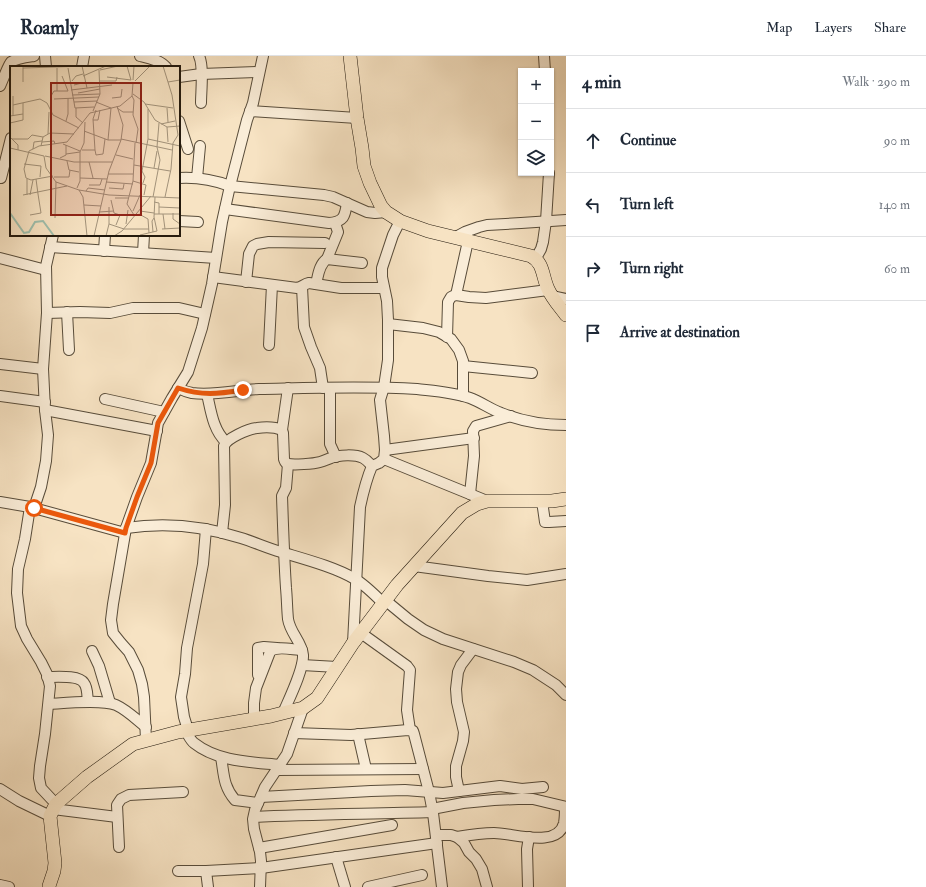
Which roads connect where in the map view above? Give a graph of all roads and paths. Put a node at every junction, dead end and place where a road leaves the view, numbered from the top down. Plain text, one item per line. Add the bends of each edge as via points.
1 (34, 56) edge
2 (45, 56) edge
3 (84, 56) edge
4 (140, 56) edge
5 (199, 56) edge
6 (263, 56) edge
7 (350, 56) edge
8 (544, 56) edge
9 (8, 59) edge
10 (46, 66) edge
11 (82, 66) edge
12 (165, 66) edge
13 (545, 68) edge
14 (259, 72) junction
15 (201, 74) junction
16 (180, 77) edge
17 (1, 82) edge
18 (201, 103) dead end
19 (250, 111) junction
20 (357, 118) junction
21 (180, 124) edge
22 (10, 144) edge
23 (200, 146) dead end
24 (188, 149) dead end
25 (549, 176) edge
26 (4, 178) edge
27 (180, 178) edge
28 (197, 178) junction
29 (230, 186) junction
30 (347, 203) junction
31 (225, 209) junction
32 (386, 212) junction
33 (566, 220) edge
34 (180, 221) edge
35 (400, 221) junction
36 (546, 221) junction
37 (198, 222) dead end
38 (335, 223) junction
39 (53, 236) edge
40 (105, 236) edge
41 (144, 236) edge
42 (454, 238) junction
43 (468, 241) junction
44 (325, 243) dead end
45 (50, 247) junction
46 (104, 251) junction
47 (143, 253) junction
48 (0, 258) edge
49 (216, 258) junction
50 (536, 258) junction
51 (327, 259) junction
52 (362, 263) dead end
53 (46, 270) junction
54 (213, 277) junction
55 (246, 282) junction
56 (316, 284) junction
57 (272, 285) junction
58 (302, 287) junction
59 (384, 288) junction
60 (550, 293) junction
61 (456, 295) junction
62 (566, 299) edge
63 (67, 312) junction
64 (47, 313) junction
65 (205, 314) junction
66 (566, 315) edge
67 (388, 324) junction
68 (447, 337) junction
69 (269, 345) dead end
70 (69, 350) dead end
71 (0, 364) edge
72 (463, 366) junction
73 (43, 369) junction
74 (532, 373) dead end
75 (384, 387) junction
76 (178, 388) junction
77 (288, 388) junction
78 (326, 388) junction
79 (207, 394) junction
80 (0, 396) edge
81 (463, 396) junction
82 (105, 399) dead end
83 (45, 406) junction
84 (164, 412) junction
85 (511, 416) junction
86 (566, 425) edge
87 (282, 430) junction
88 (157, 431) junction
89 (474, 438) junction
90 (226, 442) junction
91 (385, 454) junction
92 (336, 457) junction
93 (288, 464) junction
94 (372, 466) junction
95 (470, 494) junction
96 (566, 499) edge
97 (488, 501) junction
98 (542, 501) junction
99 (0, 502) edge
100 (32, 508) junction
101 (566, 521) edge
102 (206, 529) junction
103 (126, 530) junction
104 (222, 533) junction
105 (283, 553) junction
106 (414, 566) junction
107 (566, 574) edge
108 (356, 580) junction
109 (384, 602) junction
110 (357, 638) junction
111 (473, 649) junction
112 (302, 650) junction
113 (92, 651) dead end
114 (302, 665) junction
115 (337, 667) junction
116 (47, 677) junction
117 (566, 695) edge
118 (88, 702) junction
119 (110, 703) junction
120 (48, 704) junction
121 (303, 708) junction
122 (283, 713) junction
123 (254, 719) junction
124 (186, 730) junction
125 (410, 730) junction
126 (294, 733) junction
127 (146, 734) junction
128 (358, 734) junction
129 (221, 757) junction
130 (278, 768) junction
131 (366, 769) junction
132 (423, 769) junction
133 (543, 787) dead end
134 (0, 789) edge
135 (459, 791) junction
136 (183, 792) dead end
137 (429, 792) junction
138 (260, 800) junction
139 (566, 807) edge
140 (53, 809) junction
141 (432, 810) junction
142 (117, 817) junction
143 (254, 817) junction
144 (392, 825) dead end
145 (457, 837) junction
146 (529, 837) junction
147 (436, 839) junction
148 (119, 847) dead end
149 (259, 848) junction
150 (336, 857) junction
151 (261, 868) junction
152 (178, 871) dead end
153 (206, 871) junction
154 (422, 875) dead end
155 (0, 885) edge
156 (46, 886) edge
157 (10, 887) edge
158 (208, 887) edge
159 (260, 887) edge
160 (345, 887) edge
161 (368, 887) edge
162 (442, 887) edge
163 (487, 887) edge
164 (528, 887) edge

1 - 9 street
2 - 10 street
3 - 11 street
4 - 12 street
5 - 15 street
6 - 14 street
7 - 20 main road
8 - 13 street
9 - 17 street via 9,66
14 - 15 street
14 - 19 street
15 - 16 street
15 - 18 street
19 - 20 street
19 - 29 street
20 - 32 main road via 364,166
21 - 24 street
22 - 26 street
23 - 28 street
25 - 36 street
27 - 28 street
28 - 29 street
29 - 30 street via 324,195
29 - 31 street
30 - 32 street via 367,212
30 - 38 street via 343,218
31 - 38 street
31 - 49 street
32 - 35 main road
33 - 36 street
34 - 37 street
35 - 42 main road
35 - 59 street via 392,235 382,268
36 - 42 street via 487,225
36 - 50 street via 543,242
38 - 51 street via 338,232
39 - 45 street
40 - 46 street
41 - 47 street
42 - 43 main road
43 - 50 main road
43 - 61 street
44 - 55 street via 257,244 249,254
45 - 46 street
45 - 53 street
46 - 47 street
47 - 49 street
48 - 53 street
49 - 54 street
50 - 60 main road via 540,262
51 - 52 street
51 - 56 street via 321,266
53 - 64 street
54 - 55 street
54 - 65 street
55 - 57 street
56 - 58 street via 309,283
56 - 59 street via 341,288
57 - 58 street
57 - 69 street
58 - 78 street via 304,327
59 - 67 street
60 - 61 street via 486,298
60 - 62 street
60 - 66 main road
61 - 68 street via 450,297 448,302
63 - 64 street
63 - 65 street via 110,313 132,308 178,308
63 - 70 street
64 - 73 street
65 - 76 street via 188,372
67 - 68 street via 423,328
67 - 75 street via 388,360
68 - 72 street via 459,350
71 - 73 street
72 - 74 street
72 - 81 street
73 - 83 street
75 - 78 street
75 - 81 street
75 - 91 street via 380,400
76 - 79 street
76 - 84 street
77 - 78 street
77 - 79 street
77 - 87 street
78 - 92 street via 330,444
79 - 90 street via 216,430
80 - 83 street
81 - 85 street
82 - 84 street
83 - 88 street
83 - 100 street via 48,435 46,461 41,487
84 - 88 street
85 - 86 street via 550,425
85 - 89 street via 476,426 473,431
87 - 90 street via 254,428
87 - 93 street via 284,459
88 - 103 street via 151,463
89 - 91 street
89 - 95 street
90 - 104 street
91 - 94 street via 379,463
91 - 95 street
92 - 93 street via 320,462
92 - 94 street via 359,456
93 - 105 street via 286,488 282,496
94 - 108 street via 360,507
95 - 97 street
96 - 98 main road
97 - 98 main road
97 - 106 main road via 462,512
98 - 101 street via 546,522
99 - 100 street
100 - 103 street
100 - 116 street via 18,569 17,593 21,626
102 - 103 street via 138,526
102 - 104 street
102 - 124 street via 203,564 187,648 181,697
103 - 127 street via 111,620 113,633 129,652 138,670 144,697
104 - 105 street
105 - 108 street via 315,562
105 - 112 street via 288,620
106 - 107 street via 527,580
106 - 109 main road
108 - 109 street
108 - 110 street
109 - 110 main road
109 - 111 street via 424,630
110 - 115 main road
110 - 125 street via 410,670 407,710
111 - 117 street via 533,670
111 - 135 street via 458,672 456,690 464,732 456,766
112 - 114 street
112 - 123 street via 272,649 255,694
113 - 119 street
114 - 115 street
114 - 122 street
115 - 121 main road via 317,698
116 - 118 street via 80,678 86,688
116 - 120 street via 50,686
118 - 119 street
118 - 120 street
119 - 127 street via 121,708
120 - 140 street via 39,778 41,788
121 - 122 main road
121 - 126 street
122 - 123 main road
123 - 124 main road
124 - 127 main road
124 - 129 street via 193,742
125 - 128 street
125 - 132 street via 414,734
126 - 128 street
126 - 130 street via 288,754
127 - 140 main road via 87,777
128 - 131 street
129 - 130 street
129 - 138 street via 225,785 235,800
130 - 131 street
130 - 138 street via 265,787
131 - 132 street
132 - 137 street
133 - 135 street via 522,789 500,786
134 - 140 street via 20,801
135 - 137 street
136 - 142 street via 129,796 121,799 117,805
137 - 138 street via 371,791
137 - 141 street
138 - 143 street
139 - 141 street via 533,799 518,799 463,803
139 - 146 street via 562,829 557,834 549,837
140 - 142 street
140 - 156 main road via 54,870
141 - 143 street via 389,814
141 - 147 street
142 - 148 street
143 - 149 street
144 - 149 street
145 - 146 street via 495,833
145 - 147 street via 451,835
145 - 163 street via 482,869
146 - 164 street
147 - 150 street
147 - 162 street
149 - 151 street
150 - 151 street
150 - 160 street
151 - 153 street
151 - 159 street
152 - 153 street
153 - 158 street
154 - 161 street
155 - 157 street

